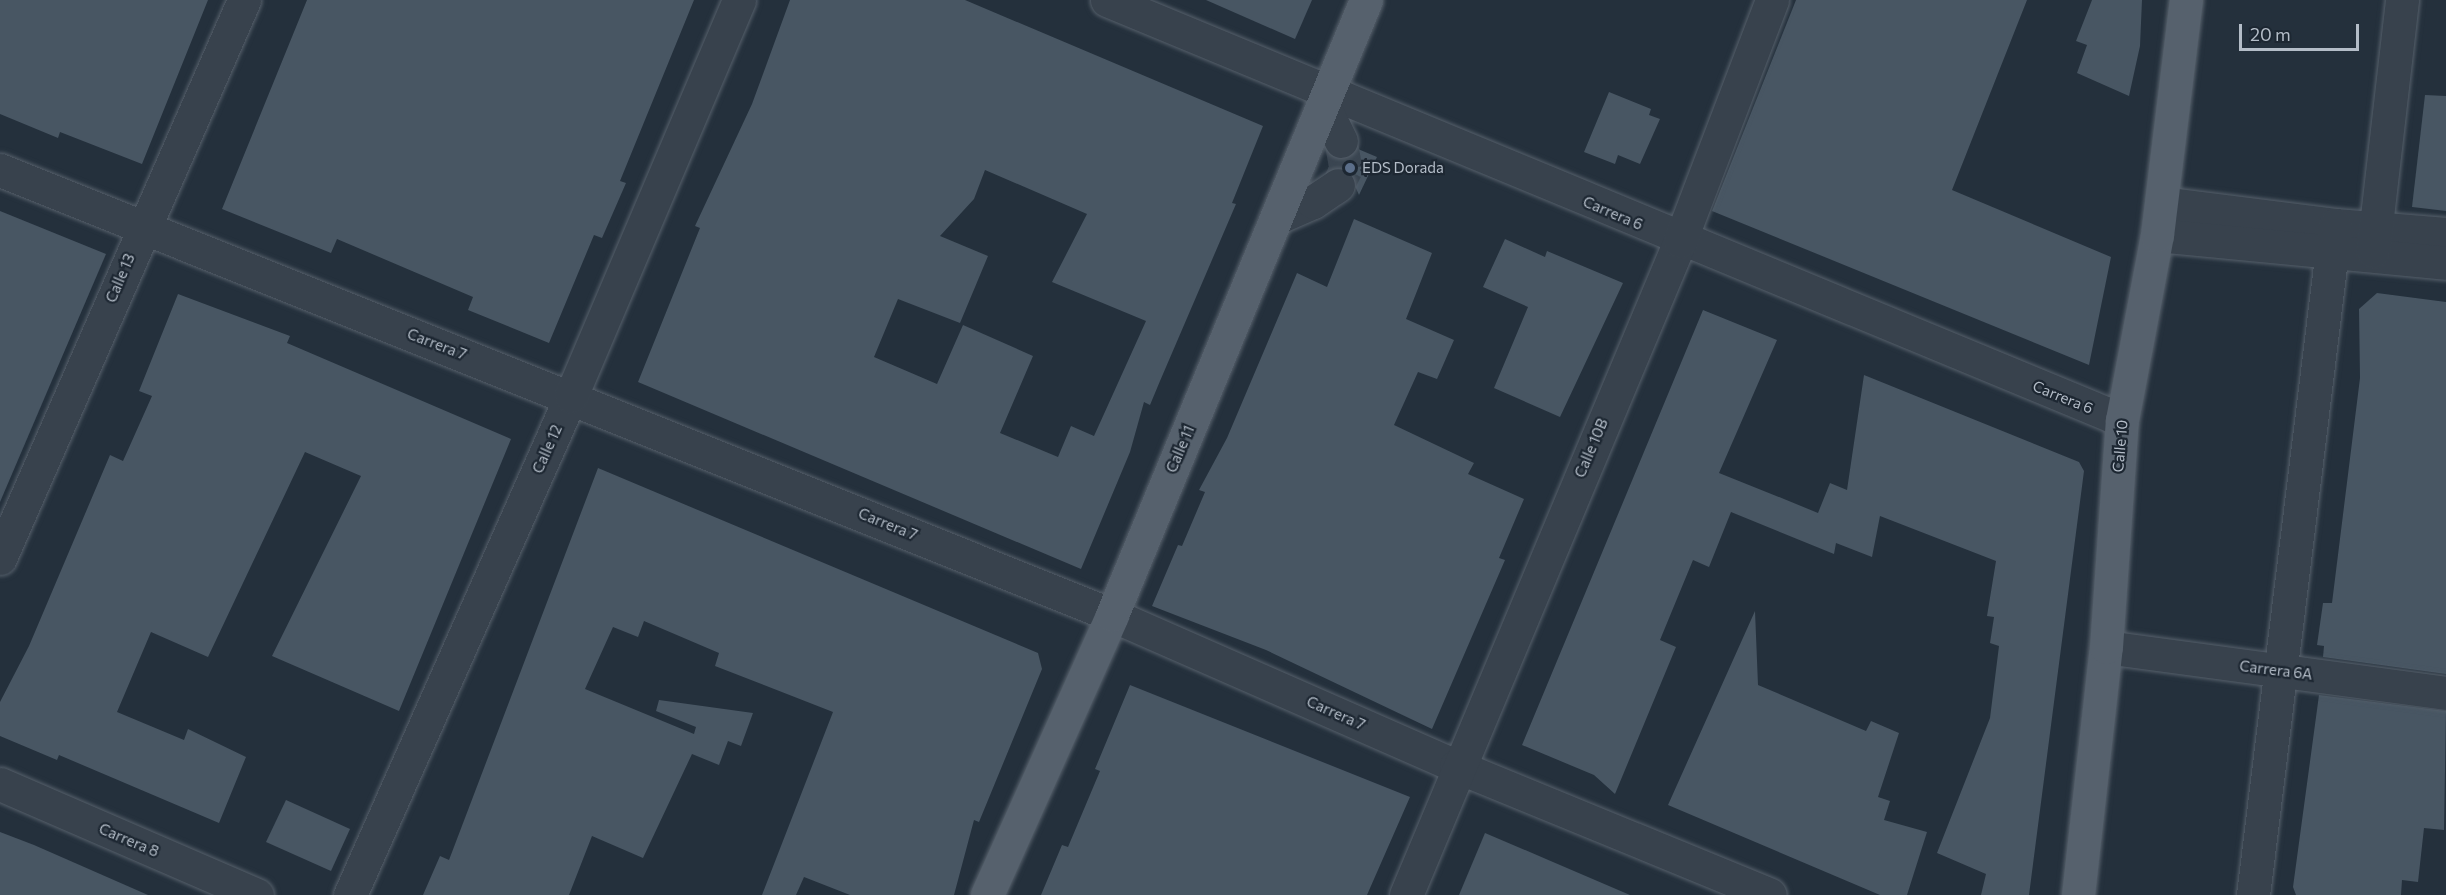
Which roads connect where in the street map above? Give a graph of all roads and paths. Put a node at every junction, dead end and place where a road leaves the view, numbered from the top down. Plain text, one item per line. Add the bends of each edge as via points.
1 (244, 0) edge
2 (739, 0) edge
3 (1107, 0) edge
4 (1366, 0) edge
5 (1772, 0) edge
6 (2186, 0) edge
7 (2402, 0) edge
8 (1325, 99) junction
9 (1341, 141) tunnel mouth
10 (0, 170) edge
11 (1338, 185) tunnel mouth
12 (2162, 203) junction
13 (1276, 218) junction
14 (141, 228) junction
15 (2446, 234) edge
16 (2157, 235) junction
17 (2333, 238) junction
18 (1680, 241) junction
19 (2374, 242) junction
20 (2446, 262) edge
21 (571, 396) junction
22 (2122, 420) junction
23 (0, 558) edge
24 (1112, 615) junction
25 (2106, 648) junction
26 (2284, 671) junction
27 (2446, 693) edge
28 (1456, 765) junction
29 (0, 784) edge
30 (257, 895) edge
31 (350, 895) edge
32 (987, 895) edge
33 (1406, 895) edge
34 (1770, 895) edge
35 (2078, 895) edge
36 (2253, 895) edge

1 - 14 street, Calle 13
2 - 21 street, Calle 12
3 - 8 street, Carrera 6
4 - 8 main road, Calle 11
5 - 18 street, Calle 10B
6 - 12 main road, Calle 10
7 - 19 street
8 - 9 street
8 - 13 main road, Calle 11
8 - 18 street, Carrera 6
10 - 14 street, Carrera 7
11 - 13 street via 1313,202
12 - 16 main road, Calle 10
12 - 17 street
13 - 24 main road, Calle 11
14 - 21 street, Carrera 7
14 - 23 street, Calle 13
15 - 19 street
16 - 17 street
16 - 22 main road, Calle 10
17 - 19 street
17 - 26 street
18 - 22 street, Carrera 6
18 - 28 street, Calle 10B
19 - 20 street
21 - 24 street, Carrera 7
21 - 31 street, Calle 12
22 - 25 main road, Calle 10
24 - 28 street, Carrera 7
24 - 32 main road, Calle 11
25 - 26 street, Carrera 6A
25 - 35 main road, Calle 10
26 - 27 street, Carrera 6A
26 - 36 street
28 - 33 street, Calle 10B
28 - 34 street, Carrera 7
29 - 30 street, Carrera 8

